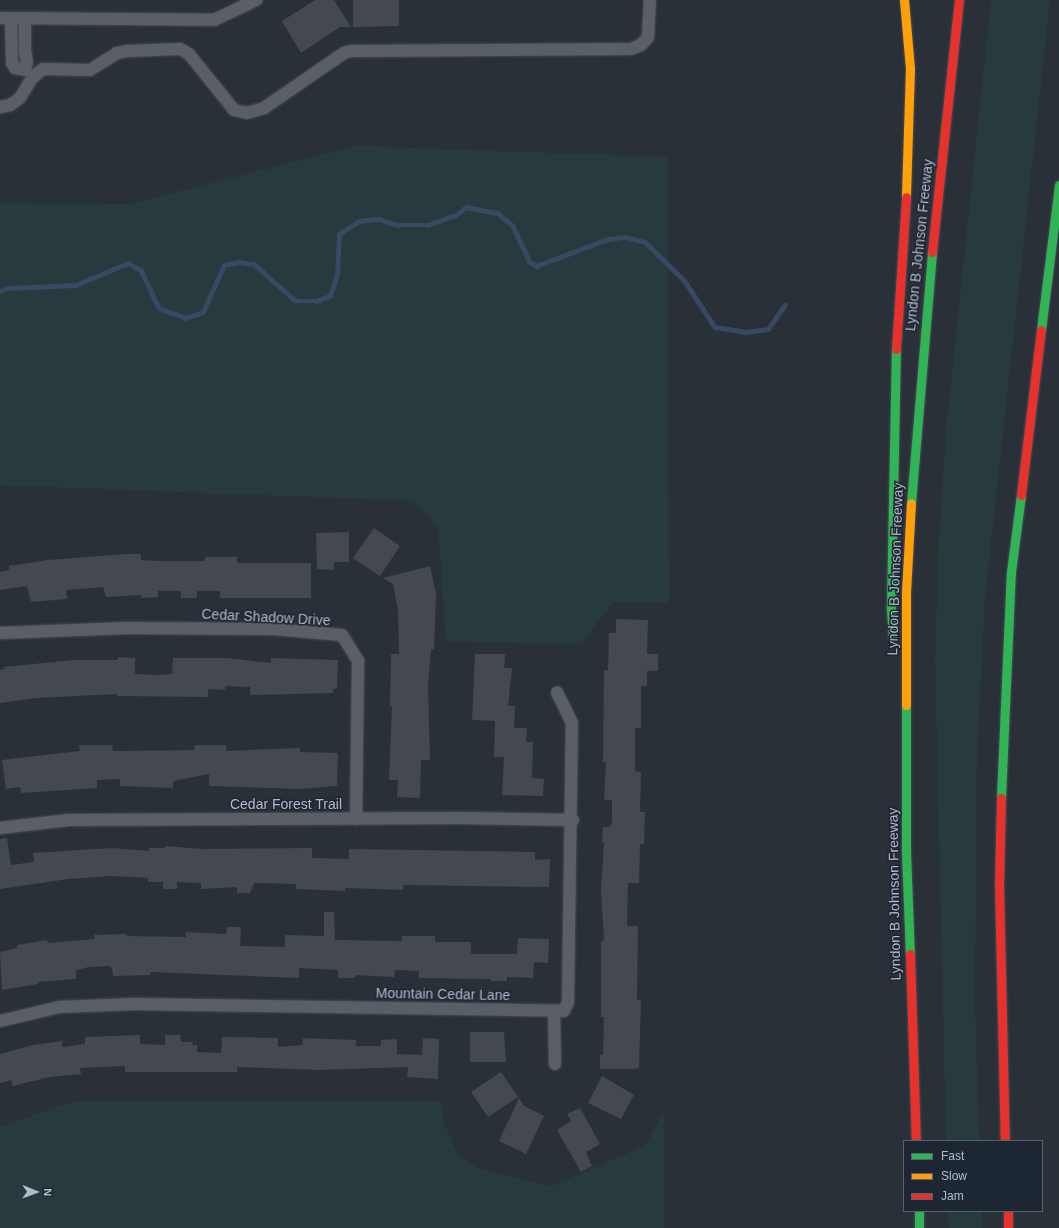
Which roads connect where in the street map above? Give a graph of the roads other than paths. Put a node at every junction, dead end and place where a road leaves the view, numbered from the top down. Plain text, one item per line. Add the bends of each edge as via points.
1 (256, 0) edge
2 (650, 0) edge
3 (904, 0) edge
4 (959, 0) edge
5 (5, 18) edge
6 (25, 18) junction
7 (29, 74) junction
8 (0, 107) edge
9 (1059, 185) edge
10 (0, 633) edge
11 (894, 645) dead end
12 (896, 660) dead end
13 (557, 692) dead end
14 (906, 776) junction
15 (356, 819) junction
16 (573, 820) junction
17 (0, 828) edge
18 (554, 1011) junction
19 (0, 1021) edge
20 (555, 1064) dead end
21 (916, 1140) edge
22 (1005, 1140) edge
23 (918, 1212) edge
24 (1008, 1212) edge
25 (919, 1228) edge
26 (1008, 1228) edge

1 - 6 street via 214,20
2 - 7 street via 648,37 641,45 630,49 351,51 344,53 264,108 247,113 234,110 189,54 180,49 127,50 117,53 90,70 49,68
3 - 11 highway via 910,68 908,162 895,359 891,606
4 - 14 highway, Lyndon B Johnson Freeway via 913,466 906,592
5 - 6 street
5 - 7 street via 12,63 15,68
6 - 7 street via 25,51
7 - 8 street via 20,98 10,105
9 - 22 highway via 1012,572 1005,673 999,885
10 - 15 street, Cedar Shadow Drive via 127,628 273,629 342,636 358,661
12 - 14 highway
13 - 16 street via 572,723
14 - 21 highway, Lyndon B Johnson Freeway
15 - 16 street, Cedar Forest Trail
15 - 17 street, Cedar Forest Trail via 69,820
16 - 18 street via 568,1002 564,1011
18 - 19 street, Mountain Cedar Lane via 134,1004 59,1007
18 - 20 street
23 - 25 highway
24 - 26 highway

